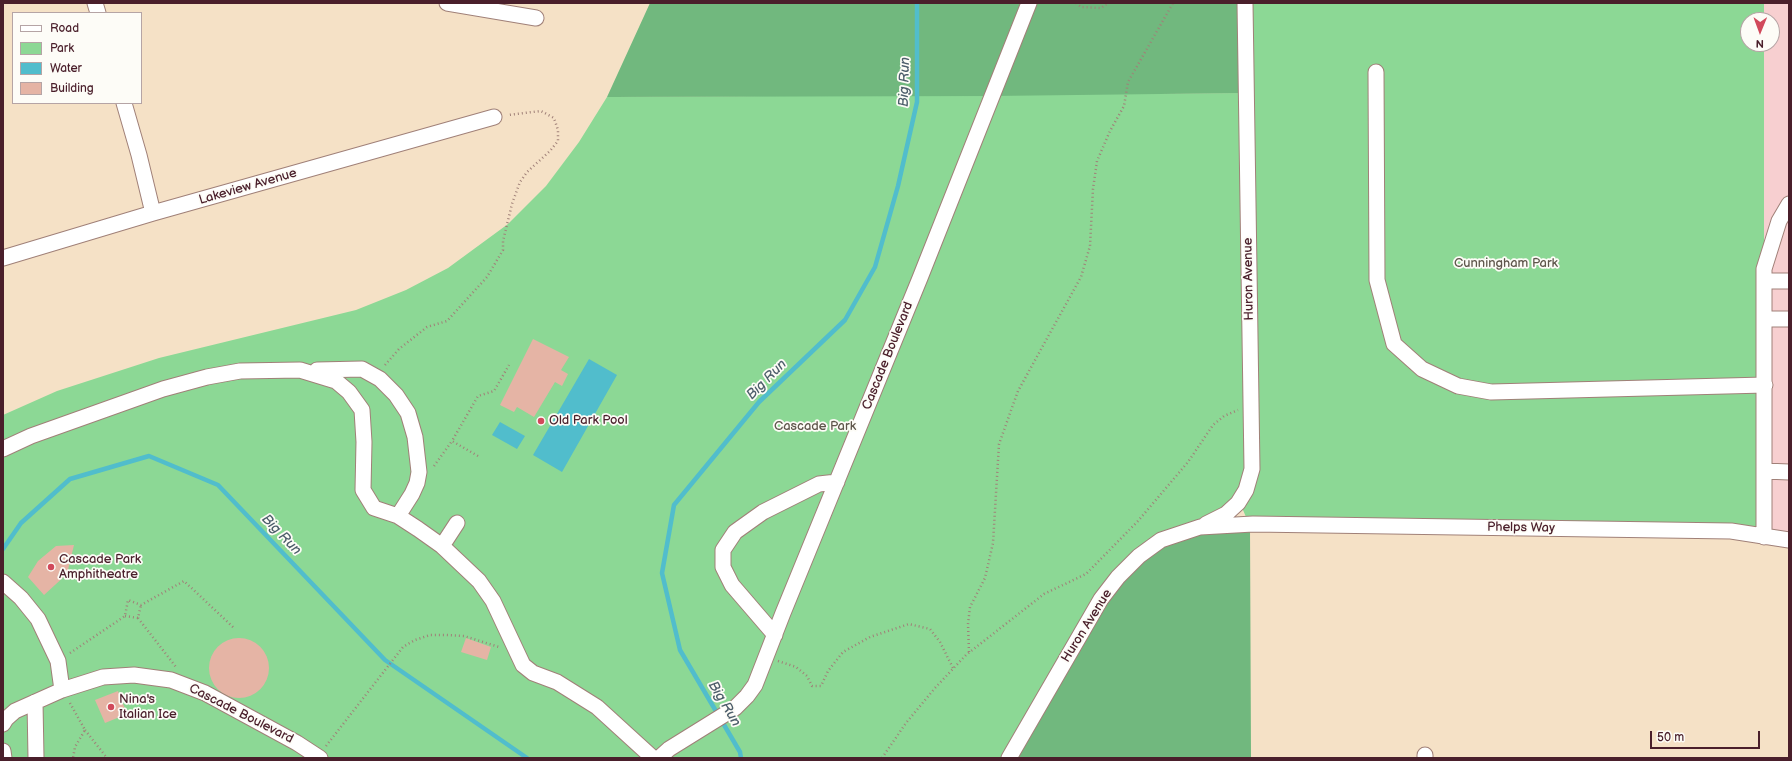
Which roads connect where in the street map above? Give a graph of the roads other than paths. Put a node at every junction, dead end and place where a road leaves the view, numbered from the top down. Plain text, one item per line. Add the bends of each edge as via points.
1 (447, 3) edge
2 (1029, 3) edge
3 (1244, 3) edge
4 (536, 18) dead end
5 (1376, 72) dead end
6 (124, 104) edge
7 (494, 117) road end
8 (1789, 204) edge
9 (153, 214) junction
10 (1784, 221) edge
11 (3, 258) edge
12 (1764, 281) junction
13 (1789, 281) edge
14 (1765, 319) junction
15 (1789, 320) edge
16 (300, 370) junction
17 (1765, 386) junction
18 (3, 450) edge
19 (1765, 471) junction
20 (1789, 472) edge
21 (837, 482) junction
22 (1246, 490) junction
23 (398, 516) junction
24 (457, 523) dead end
25 (1254, 524) junction
26 (1197, 528) junction
27 (1764, 537) junction
28 (1789, 540) edge
29 (442, 546) junction
30 (3, 582) edge
31 (775, 635) junction
32 (62, 690) junction
33 (35, 702) junction
34 (3, 724) edge
35 (3, 751) edge
36 (319, 757) edge
37 (4, 758) edge
38 (36, 758) edge
39 (653, 758) edge
40 (659, 758) edge
41 (1008, 758) edge

1 - 4 street
2 - 21 street, Cascade Boulevard
3 - 22 street, Huron Avenue via 1252,409 1252,469
5 - 17 street via 1378,280 1394,344 1422,369 1458,386 1491,392
6 - 9 street
7 - 9 street, Lakeview Avenue
8 - 10 street
9 - 11 street, Lakeview Avenue
10 - 12 street via 1764,270
12 - 13 street
12 - 14 street
14 - 15 street
14 - 17 street
16 - 18 street via 240,371 207,377 163,389 39,433
16 - 23 street via 336,381 349,392 362,410 363,490 374,508
16 - 23 street via 362,369 375,376 396,395 408,413 415,437 419,472 418,483
17 - 19 street
19 - 20 street
19 - 27 street
21 - 31 street, Cascade Boulevard
21 - 31 street via 819,484 763,512 735,532 723,550 723,567 732,585
22 - 25 street via 1244,510 1246,517
22 - 26 street, Huron Avenue via 1226,514
23 - 29 street
24 - 29 street
25 - 26 street, Huron Avenue
25 - 27 street, Phelps Way via 1723,531
26 - 41 street, Huron Avenue via 1161,540 1118,576 1101,600
27 - 28 street, Phelps Way
29 - 39 street via 479,581 494,601 523,665 597,707
30 - 32 street via 21,598 38,619 58,661
31 - 40 street, Cascade Boulevard via 755,685 736,708 695,732
32 - 33 street, Cascade Boulevard
32 - 36 street, Cascade Boulevard via 103,677 134,675 171,680 246,714
33 - 34 street, Cascade Boulevard via 15,711
33 - 38 street
35 - 37 street

